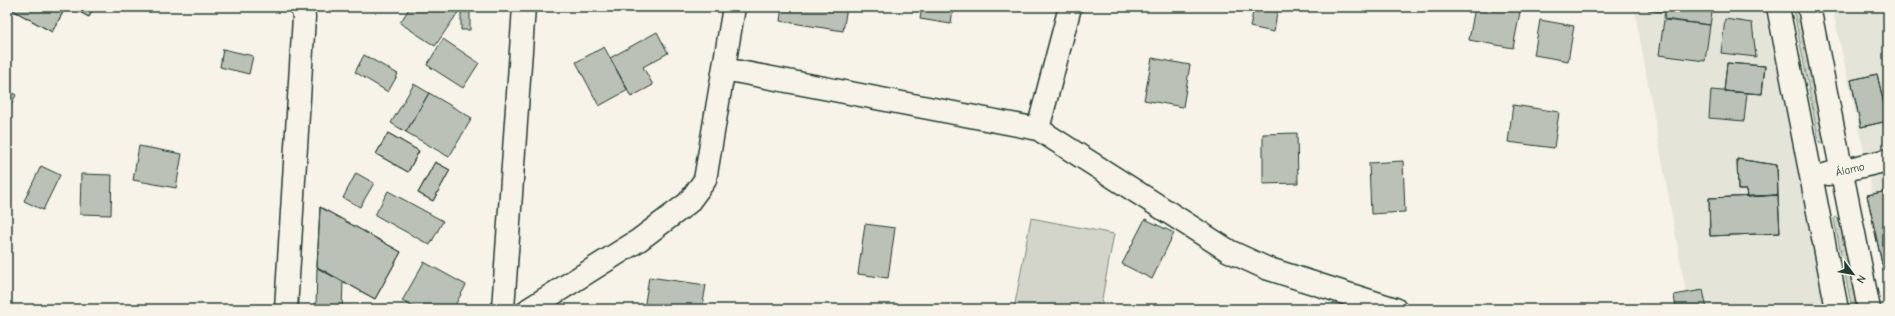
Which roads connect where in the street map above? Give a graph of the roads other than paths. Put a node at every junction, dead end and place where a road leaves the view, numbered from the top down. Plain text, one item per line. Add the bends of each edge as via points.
1 (302, 7) edge
2 (524, 7) edge
3 (734, 7) edge
4 (1070, 7) edge
5 (1778, 7) edge
6 (1809, 7) edge
7 (724, 69) junction
8 (1038, 129) junction
9 (1888, 160) edge
10 (1842, 171) junction
11 (1812, 178) junction
12 (286, 309) edge
13 (503, 309) edge
14 (529, 309) edge
15 (1395, 309) edge
16 (1837, 309) edge
17 (1869, 309) edge

1 - 12 street via 304,17
2 - 13 street
3 - 7 street
4 - 8 street
5 - 11 street
6 - 10 street
7 - 8 street
7 - 14 street via 705,180 688,203 639,240
8 - 15 street via 1229,251 1266,268
9 - 10 street, Álamo
10 - 11 street, Álamo
10 - 17 street
11 - 16 street

